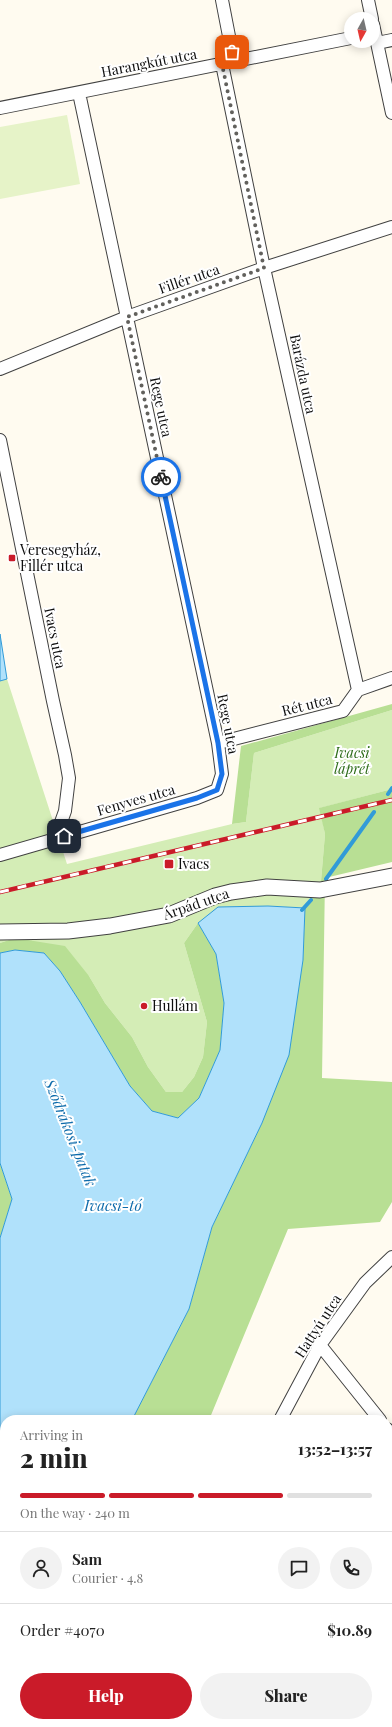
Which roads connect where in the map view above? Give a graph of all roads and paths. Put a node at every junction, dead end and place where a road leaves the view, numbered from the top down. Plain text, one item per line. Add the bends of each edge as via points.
1 (222, 0) edge
2 (368, 0) edge
3 (371, 12) edge
4 (380, 36) edge
5 (344, 39) edge
6 (392, 40) edge
7 (377, 48) edge
8 (228, 63) junction
9 (78, 93) junction
10 (0, 108) edge
11 (392, 113) edge
12 (392, 227) edge
13 (264, 268) junction
14 (127, 317) junction
15 (0, 369) edge
16 (0, 440) edge
17 (392, 678) edge
18 (358, 690) junction
19 (218, 743) junction
20 (222, 774) joint
21 (52, 840) junction
22 (0, 855) edge
23 (392, 876) edge
24 (0, 932) edge
25 (392, 1257) edge
26 (320, 1345) junction
27 (283, 1415) edge
28 (376, 1415) edge

1 - 8 street, Barázda utca
2 - 3 street
4 - 6 street
5 - 8 street, Harangkút utca
7 - 11 street
8 - 9 street, Harangkút utca
8 - 13 street, Barázda utca
9 - 10 street, Harangkút utca
9 - 14 street, Rege utca
12 - 13 street, Fillér utca
13 - 14 street, Fillér utca
13 - 18 street, Barázda utca
14 - 15 street, Fillér utca
14 - 19 street, Rege utca
16 - 21 street, Ivacs utca via 68,778 65,811
17 - 18 street
18 - 19 street, Rét utca via 343,711
19 - 20 street, Rege utca
20 - 21 street, Fenyves utca via 217,790 197,798
21 - 22 street, Fenyves utca
23 - 24 street, Árpád utca via 320,890 267,887 232,892 215,896 169,915 110,926 68,931
25 - 26 street, Hattyú utca via 365,1283
26 - 27 street, Hattyú utca
26 - 28 street

